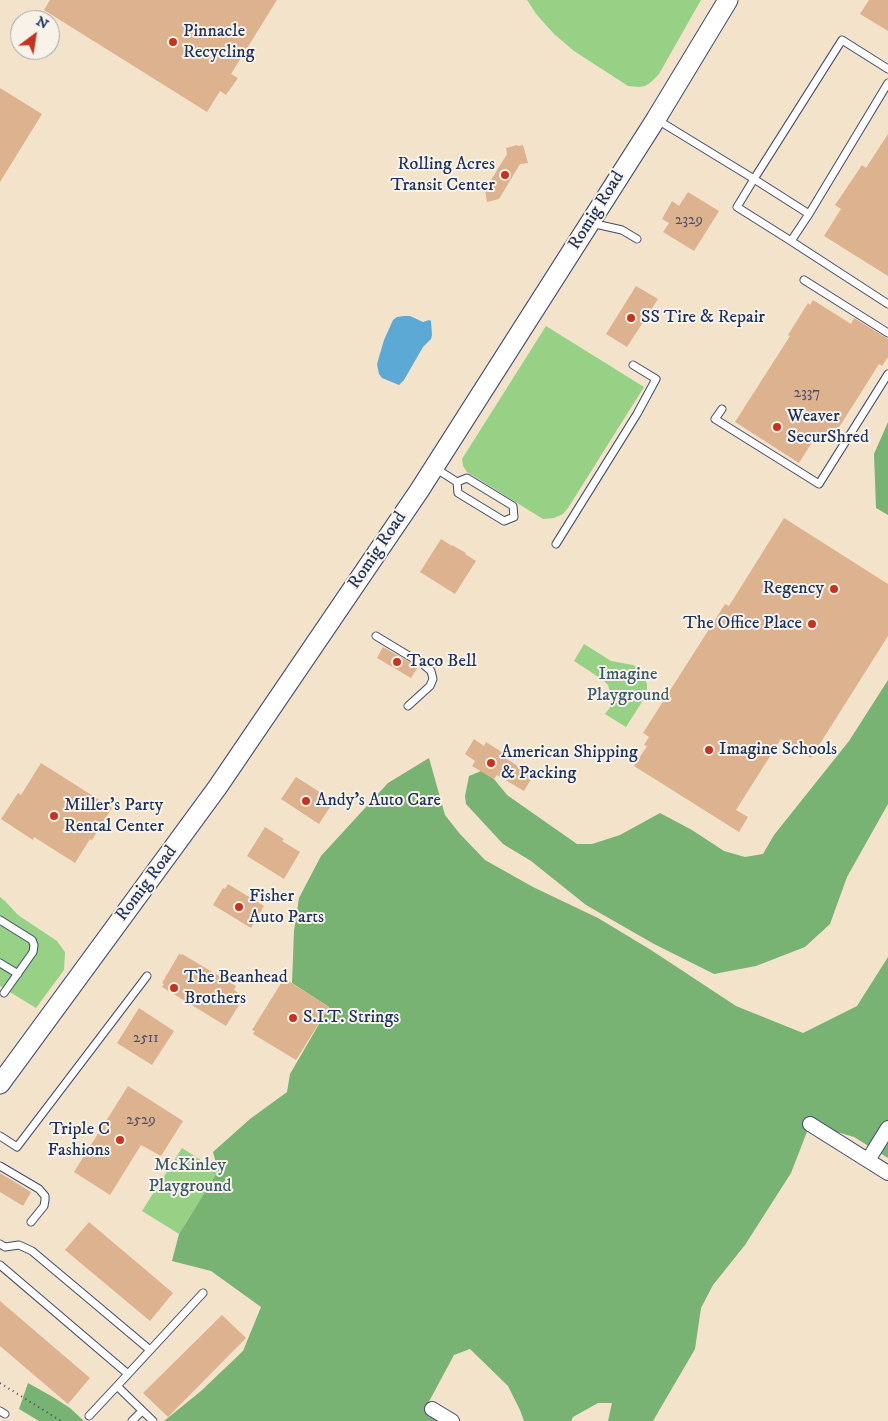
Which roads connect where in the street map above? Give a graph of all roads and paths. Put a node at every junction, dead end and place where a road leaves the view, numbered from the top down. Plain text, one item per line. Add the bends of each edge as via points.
1 (728, 0) edge
2 (888, 69) edge
3 (888, 83) edge
4 (656, 119) junction
5 (754, 179) junction
6 (809, 214) junction
7 (589, 222) junction
8 (637, 239) dead end
9 (791, 241) junction
10 (804, 280) dead end
11 (888, 304) edge
12 (888, 333) edge
13 (633, 365) dead end
14 (888, 374) edge
15 (722, 409) dead end
16 (434, 468) junction
17 (457, 482) junction
18 (556, 544) dead end
19 (376, 636) dead end
20 (408, 706) dead end
21 (0, 920) edge
22 (0, 963) edge
23 (18, 974) junction
24 (147, 976) dead end
25 (4, 993) dead end
26 (0, 1084) edge
27 (810, 1124) dead end
28 (888, 1128) edge
29 (0, 1136) edge
30 (868, 1160) junction
31 (0, 1166) edge
32 (888, 1173) edge
33 (31, 1222) dead end
34 (3, 1246) edge
35 (0, 1254) edge
36 (0, 1265) edge
37 (203, 1293) dead end
38 (150, 1350) junction
39 (128, 1374) junction
40 (0, 1383) edge
41 (117, 1386) junction
42 (432, 1409) dead end
43 (142, 1411) junction
44 (89, 1416) dead end
45 (61, 1421) edge
46 (132, 1421) edge
47 (153, 1421) edge
48 (452, 1421) edge

1 - 4 street, Romig Road
2 - 5 lane via 842,40
3 - 6 lane
4 - 5 lane
4 - 7 street, Romig Road
5 - 6 lane
5 - 9 lane via 737,207
6 - 9 lane
7 - 8 lane via 622,230
7 - 16 street, Romig Road
9 - 11 lane
10 - 12 lane
13 - 18 lane via 656,379
14 - 15 lane via 819,484 715,419
16 - 17 lane
16 - 26 street, Romig Road via 218,788
17 - 17 lane via 458,492 504,521 514,517 513,506 467,478
19 - 20 lane via 431,672 430,686
21 - 23 lane via 32,940 34,945 33,952
22 - 23 lane
23 - 25 lane
24 - 29 lane via 17,1147
27 - 30 street
28 - 30 street
30 - 32 street
31 - 33 lane via 45,1196 44,1206
34 - 35 lane
34 - 38 lane via 19,1245 32,1251
36 - 39 lane
37 - 38 lane
38 - 39 lane
39 - 41 lane
40 - 45 path
41 - 43 lane
41 - 44 lane
42 - 48 street
43 - 46 lane
43 - 47 lane

